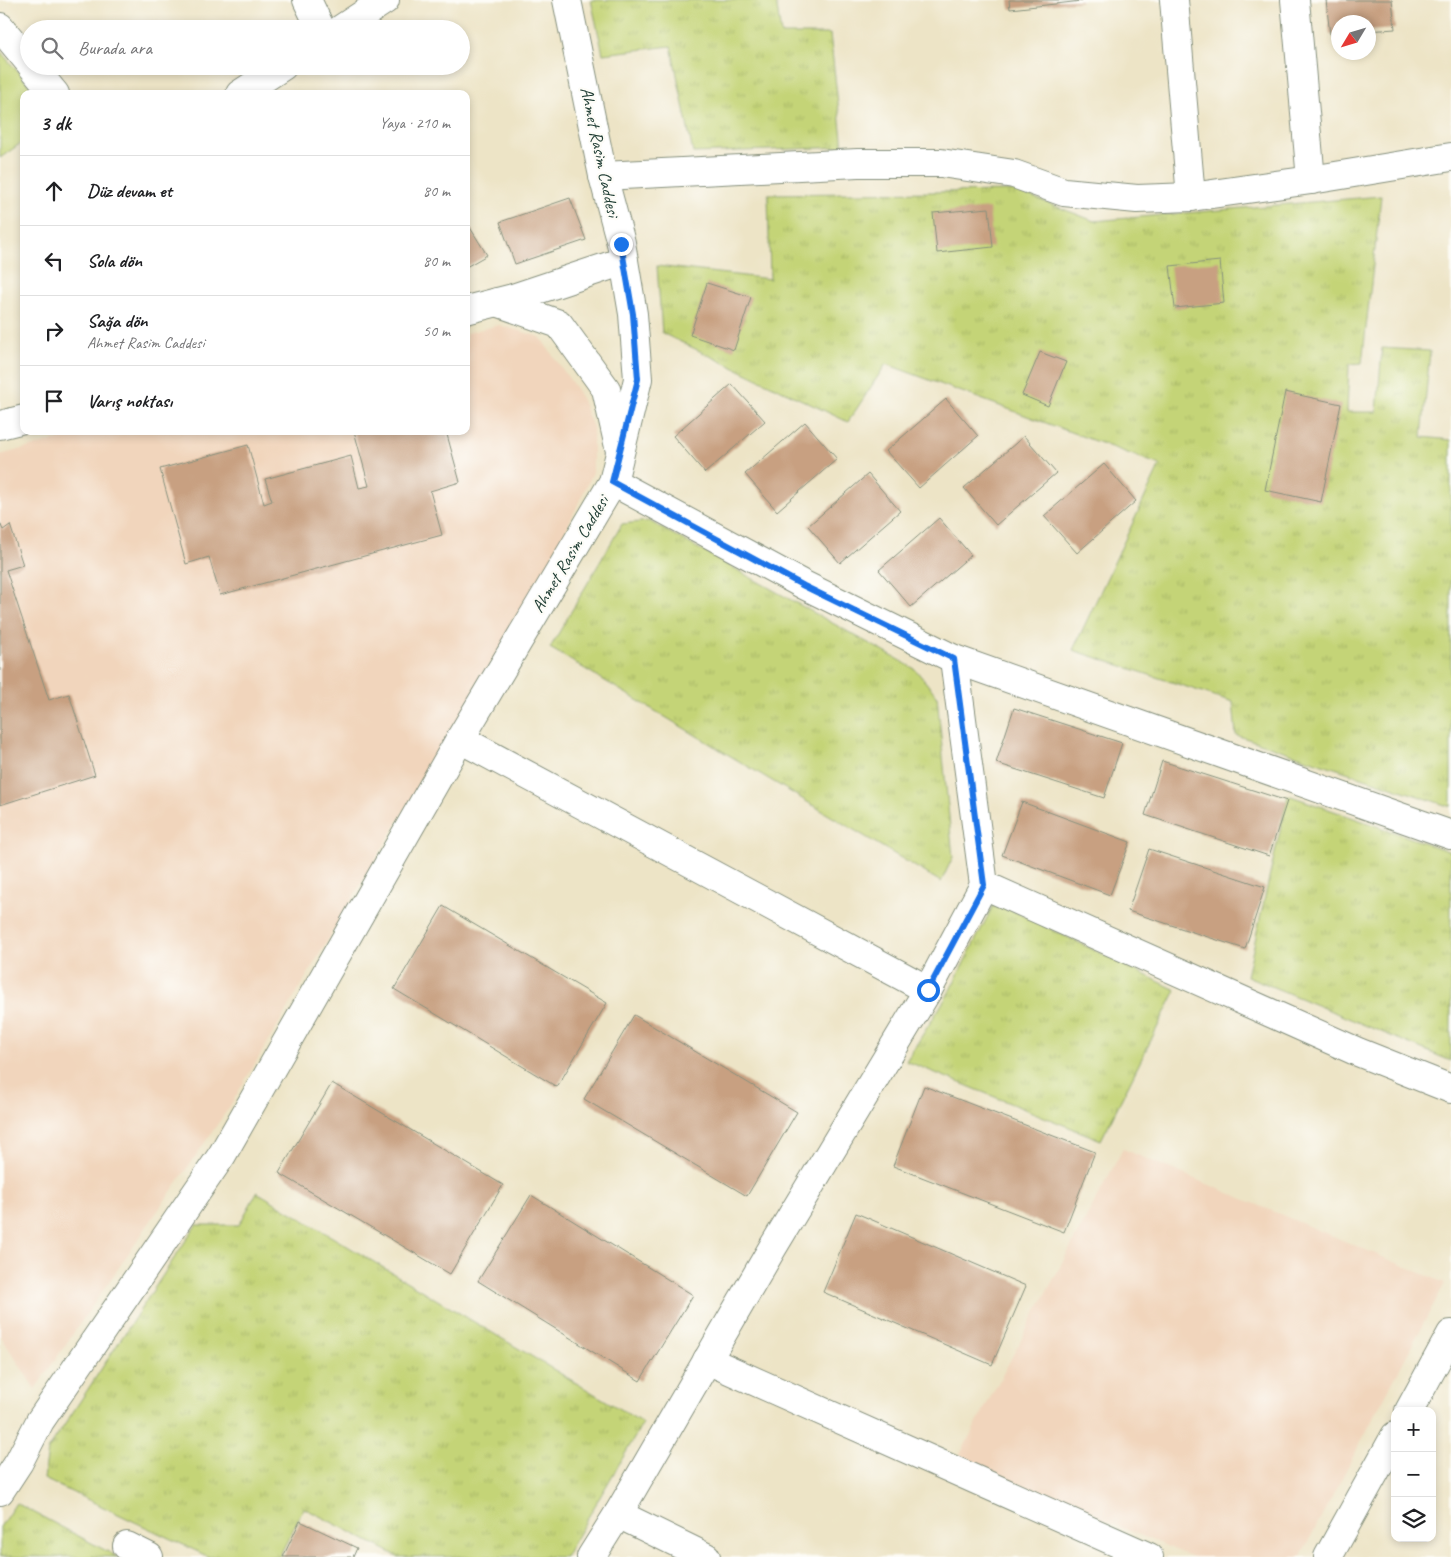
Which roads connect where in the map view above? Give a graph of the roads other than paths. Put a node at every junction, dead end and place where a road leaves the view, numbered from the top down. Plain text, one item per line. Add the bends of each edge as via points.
1 (307, 0) edge
2 (385, 0) edge
3 (567, 0) edge
4 (1174, 0) edge
5 (1295, 0) edge
6 (317, 20) edge
7 (355, 20) edge
8 (0, 28) edge
9 (20, 51) edge
10 (39, 75) edge
11 (269, 75) edge
12 (52, 90) edge
13 (246, 90) edge
14 (1451, 157) edge
15 (603, 176) junction
16 (1311, 180) junction
17 (1191, 197) junction
18 (624, 261) junction
19 (497, 302) junction
20 (470, 309) edge
21 (20, 420) edge
22 (0, 425) edge
23 (620, 451) junction
24 (612, 482) junction
25 (954, 659) junction
26 (460, 739) junction
27 (1451, 835) edge
28 (984, 885) junction
29 (928, 990) junction
30 (1451, 1089) edge
31 (1450, 1340) edge
32 (707, 1360) junction
33 (1411, 1407) edge
34 (1391, 1443) edge
35 (0, 1491) edge
36 (618, 1514) junction
37 (591, 1557) edge
38 (706, 1557) edge
39 (1149, 1557) edge
40 (1328, 1557) edge

1 - 6 street
2 - 7 street
3 - 15 street, Ahmet Rasim Caddesi
4 - 17 street
5 - 16 street
8 - 9 street
10 - 12 street
11 - 13 street
14 - 16 street
15 - 17 street via 858,163 940,163 1014,174 1064,192 1137,199
15 - 18 street, Ahmet Rasim Caddesi
16 - 17 street
18 - 19 street
18 - 23 street, Ahmet Rasim Caddesi via 633,314 638,379
19 - 20 street
19 - 23 street via 559,324 606,390
21 - 22 street
23 - 24 street, Ahmet Rasim Caddesi
24 - 25 street via 804,586
24 - 26 street, Ahmet Rasim Caddesi
25 - 27 street
25 - 28 street
26 - 29 street
26 - 35 street, Ahmet Rasim Caddesi via 222,1155 40,1421
28 - 29 street
28 - 30 street via 1358,1052
29 - 32 street
31 - 33 street
32 - 36 street
32 - 39 street
34 - 40 street
36 - 37 street
36 - 38 street

